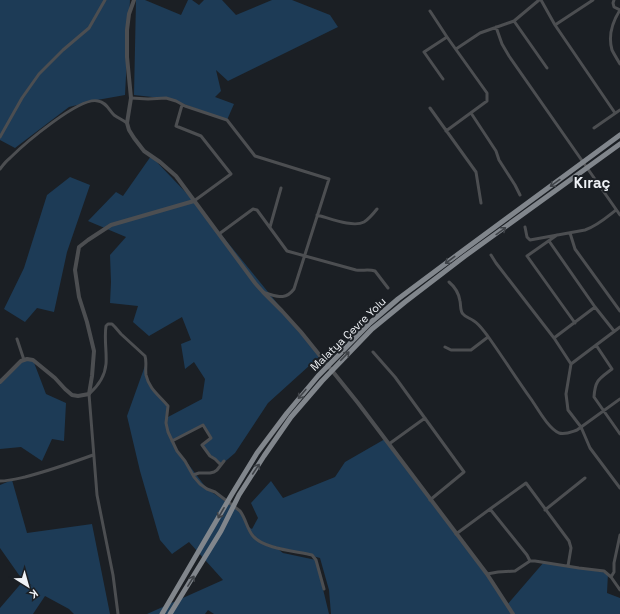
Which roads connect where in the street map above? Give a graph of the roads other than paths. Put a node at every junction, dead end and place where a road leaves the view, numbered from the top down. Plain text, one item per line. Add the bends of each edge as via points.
1 (105, 0) edge
2 (134, 0) edge
3 (540, 0) edge
4 (592, 0) edge
5 (613, 0) edge
6 (620, 10) edge
7 (430, 11) dead end
8 (514, 22) junction
9 (555, 25) junction
10 (496, 27) junction
11 (447, 37) junction
12 (456, 49) junction
13 (620, 64) edge
14 (547, 68) dead end
15 (443, 79) dead end
16 (130, 98) junction
17 (182, 105) junction
18 (430, 108) dead end
19 (620, 110) edge
20 (471, 113) junction
21 (615, 113) junction
22 (127, 123) junction
23 (594, 128) dead end
24 (446, 131) junction
25 (620, 135) edge
26 (0, 137) edge
27 (620, 144) edge
28 (0, 169) edge
29 (281, 188) dead end
30 (520, 195) dead end
31 (194, 201) junction
32 (481, 203) dead end
33 (377, 209) dead end
34 (616, 210) junction
35 (317, 215) junction
36 (620, 215) edge
37 (270, 227) junction
38 (525, 227) dead end
39 (570, 233) junction
40 (219, 234) junction
41 (557, 235) junction
42 (548, 241) junction
43 (491, 255) dead end
44 (304, 256) junction
45 (449, 282) dead end
46 (388, 288) dead end
47 (263, 292) junction
48 (595, 307) junction
49 (620, 311) edge
50 (575, 323) junction
51 (620, 327) edge
52 (614, 331) junction
53 (488, 338) junction
54 (554, 338) junction
55 (18, 339) dead end
56 (596, 345) junction
57 (445, 347) dead end
58 (373, 352) dead end
59 (24, 360) junction
60 (571, 364) junction
61 (0, 382) edge
62 (88, 394) junction
63 (620, 399) edge
64 (604, 411) junction
65 (425, 418) junction
66 (581, 427) junction
67 (620, 434) edge
68 (172, 441) junction
69 (389, 444) junction
70 (93, 455) junction
71 (224, 461) dead end
72 (221, 465) junction
73 (192, 475) junction
74 (585, 478) dead end
75 (0, 482) edge
76 (620, 488) edge
77 (430, 500) junction
78 (490, 509) junction
79 (545, 510) junction
80 (456, 534) junction
81 (620, 535) edge
82 (530, 561) junction
83 (568, 566) junction
84 (487, 574) junction
85 (611, 577) junction
86 (324, 589) dead end
87 (620, 590) edge
88 (118, 614) edge
89 (162, 614) edge
90 (170, 614) edge
91 (513, 614) edge

1 - 26 street via 89,28 39,74
2 - 16 street via 127,30 126,57
3 - 8 street
3 - 9 street
4 - 9 street
5 - 6 street via 614,7
6 - 13 street via 614,19 611,42 612,50
7 - 11 street
8 - 10 street
8 - 14 street
9 - 21 street
10 - 12 street via 480,33
10 - 34 street via 509,56
11 - 12 street
11 - 15 street via 424,52
12 - 20 street via 487,93 487,101
16 - 17 street via 166,98
16 - 22 street
17 - 31 street via 176,126 201,136 231,174
17 - 35 street via 227,120 255,156 329,179
18 - 24 street
19 - 21 street
20 - 24 street
20 - 30 street
21 - 23 street
22 - 28 street via 114,116 103,102 97,100 86,103 60,116 19,149
22 - 31 street via 131,134 144,151 176,176
24 - 32 street via 476,172
25 -> 89 highway, Malatya Çevre Yolu via 398,299 370,323 318,376 257,453
90 -> 27 highway, Malatya Çevre Yolu via 264,456 291,417 322,381 372,329 405,302
29 - 37 street
31 - 40 street
31 - 62 street via 111,225 79,247 76,270 79,297 94,351
33 - 35 street via 363,223 356,224
34 - 36 street
34 - 39 street via 590,229
35 - 44 street
37 - 40 street via 257,210 253,209
37 - 44 street via 287,251
38 - 41 street via 530,240
39 - 41 street
39 - 49 street via 575,249
40 - 47 street
41 - 42 street
42 - 48 street
42 - 50 street via 527,256
43 - 54 street
44 - 46 street via 356,270 375,271
44 - 47 street via 294,288 288,295 283,297
45 - 53 street via 458,294 463,315 477,323
47 - 69 street via 320,356
48 - 50 street
48 - 52 street
50 - 54 street
51 - 52 street
52 - 56 street
53 - 57 street via 471,350 451,350
53 - 66 street via 553,429 563,434
54 - 60 street
55 - 59 street
56 - 60 street
56 - 64 street via 612,369 596,384 594,397
58 - 65 street
59 - 61 street
59 - 62 street via 33,360 72,395
60 - 66 street via 567,404 570,414
62 - 68 street via 99,384 104,373 106,326 112,324 145,356 145,371 150,385 168,406 166,423
62 - 70 street
63 - 64 street
64 - 66 street
64 - 67 street
65 - 69 street
65 - 77 street via 464,472
66 - 76 street via 590,448
68 - 72 street via 202,425 211,438 202,445
68 - 73 street
69 - 77 street
70 - 75 street via 36,474
70 - 88 street via 97,495
71 - 72 street
72 - 73 street via 214,472
73 - 86 street via 200,484 216,492 240,511 254,538 268,546 312,555 316,560
74 - 79 street
77 - 80 street
78 - 79 street via 526,481
78 - 80 street
78 - 82 street
79 - 83 street via 569,541 571,548
80 - 84 street
81 - 85 street
82 - 83 street
82 - 84 street via 515,571
83 - 85 street via 604,571
84 - 91 street
85 - 87 street

